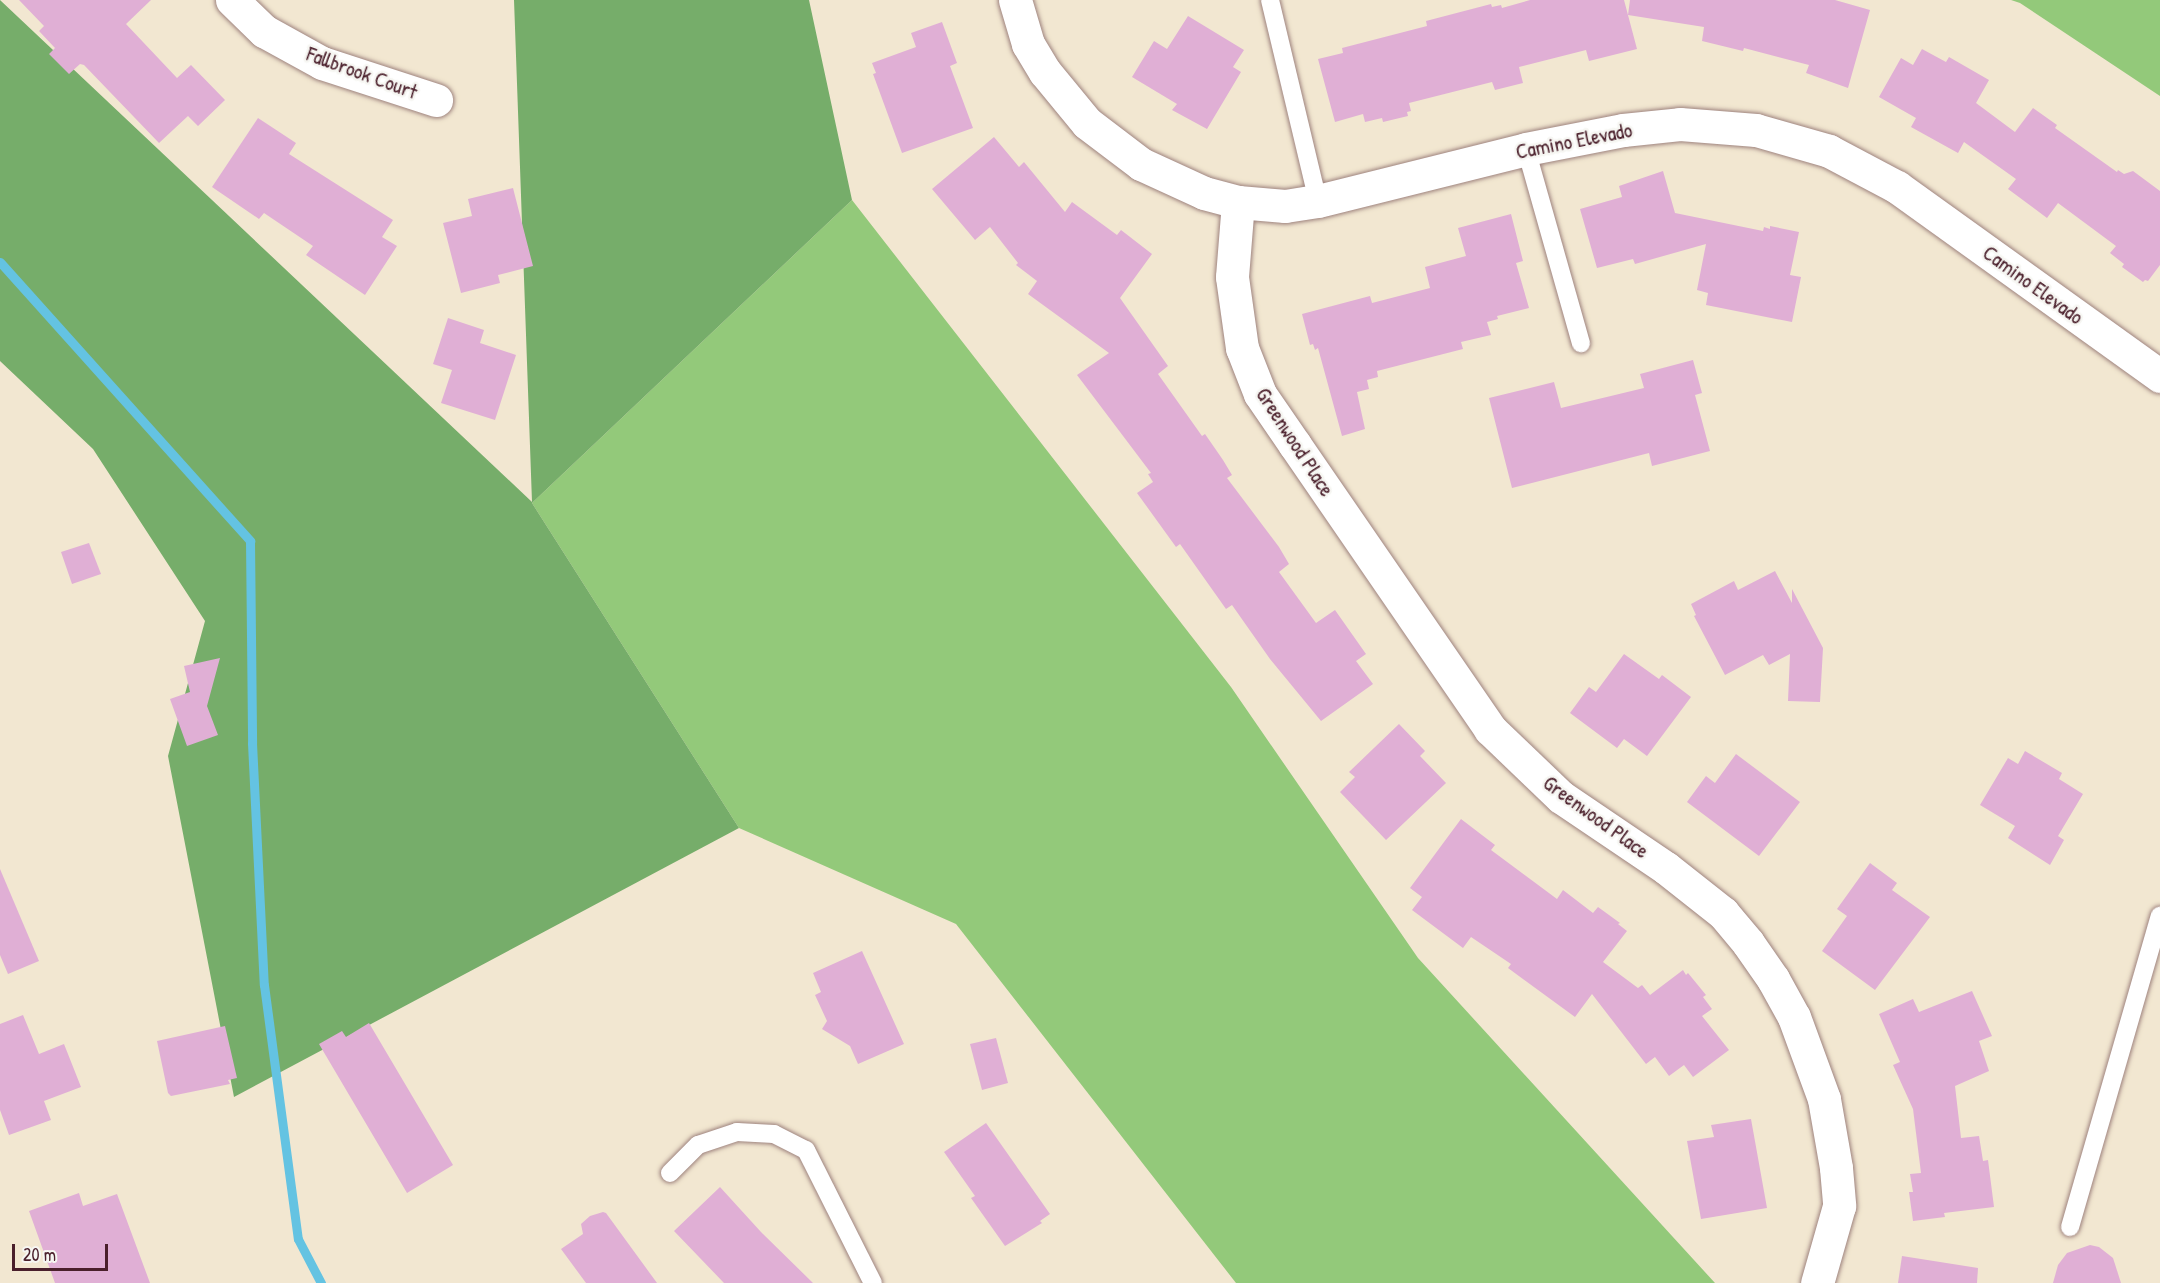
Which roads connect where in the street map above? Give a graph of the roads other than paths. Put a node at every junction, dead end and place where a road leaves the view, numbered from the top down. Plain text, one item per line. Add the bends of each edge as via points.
1 (232, 0) edge
2 (1015, 0) edge
3 (1270, 0) edge
4 (436, 100) dead end
5 (1526, 149) junction
6 (1318, 201) junction
7 (1238, 202) junction
8 (1581, 343) dead end
9 (2160, 376) edge
10 (2160, 916) edge
11 (670, 1173) dead end
12 (2070, 1227) dead end
13 (873, 1283) edge
14 (1817, 1283) edge

1 - 4 street, Fallbrook Court via 264,31 322,63
2 - 7 street, Camino Elevado via 1028,44 1045,72 1087,123 1141,164 1204,193
3 - 6 lane
5 - 6 street, Camino Elevado
5 - 8 lane
5 - 9 street, Camino Elevado via 1623,130 1680,124 1756,130 1829,152 1897,187
6 - 7 street, Camino Elevado via 1285,206
7 - 14 street, Greenwood Place via 1232,277 1242,348 1260,394 1490,729 1561,796 1723,913 1773,979 1794,1017 1824,1099 1835,1159 1839,1206
10 - 12 lane
11 - 13 lane via 698,1145 737,1132 774,1134 806,1150

